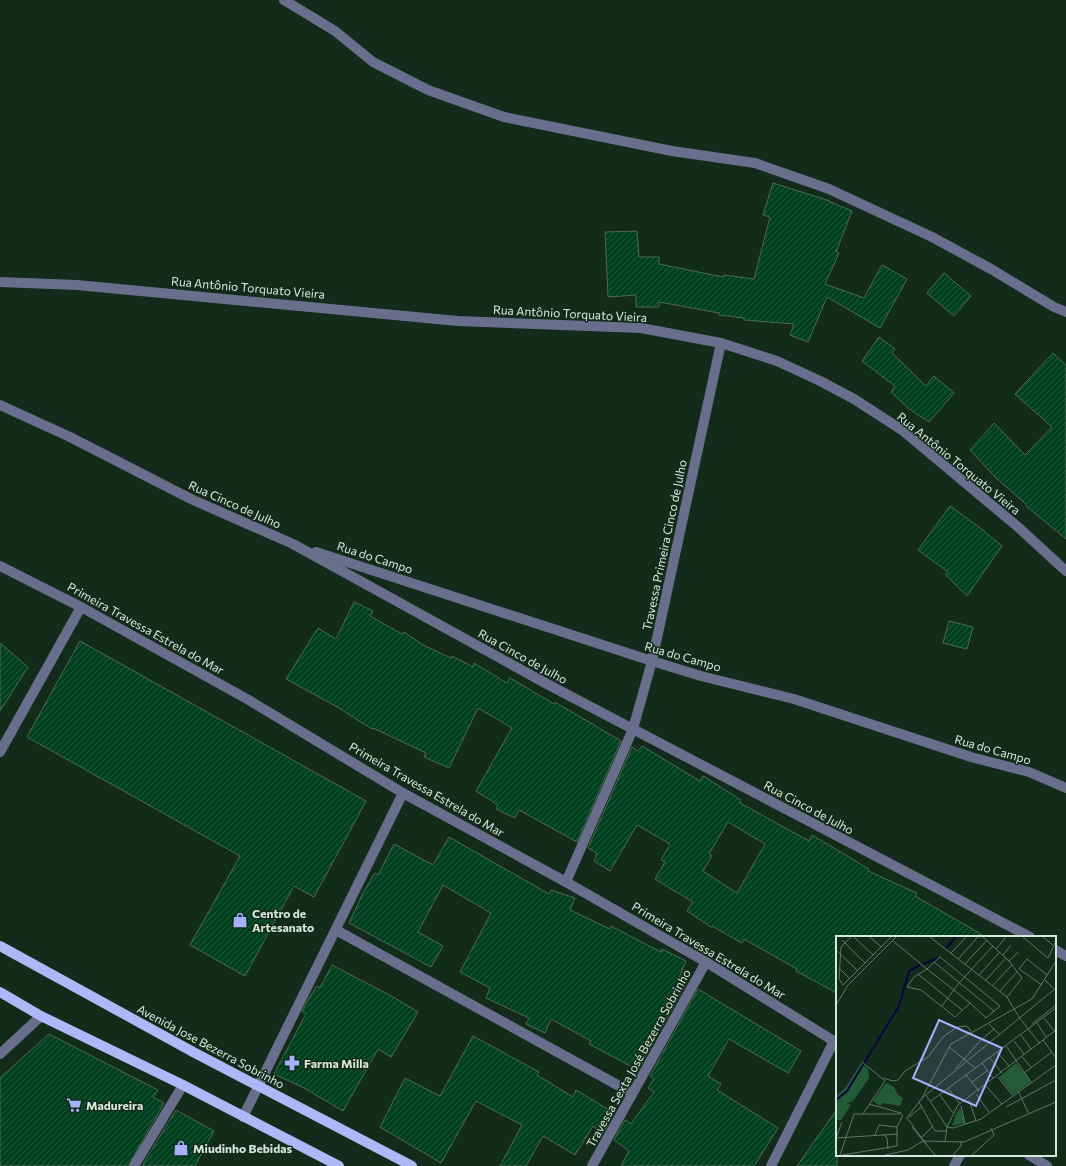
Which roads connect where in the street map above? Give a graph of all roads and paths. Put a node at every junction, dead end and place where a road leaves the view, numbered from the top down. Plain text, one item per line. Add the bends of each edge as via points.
1 (284, 0) edge
2 (0, 282) edge
3 (1066, 312) edge
4 (721, 343) junction
5 (0, 405) edge
6 (293, 544) junction
7 (0, 566) edge
8 (1066, 571) edge
9 (82, 607) junction
10 (652, 661) junction
11 (633, 729) junction
12 (0, 752) edge
13 (1066, 788) edge
14 (403, 793) junction
15 (566, 882) junction
16 (336, 930) junction
17 (1028, 936) edge
18 (0, 946) edge
19 (1056, 951) edge
20 (1066, 956) edge
21 (706, 962) junction
22 (0, 992) edge
23 (41, 1016) junction
24 (836, 1042) edge
25 (0, 1054) edge
26 (182, 1085) junction
27 (258, 1085) junction
28 (632, 1093) junction
29 (243, 1117) junction
30 (959, 1156) edge
31 (1031, 1156) edge
32 (134, 1166) edge
33 (339, 1166) edge
34 (412, 1166) edge
35 (592, 1166) edge
36 (771, 1166) edge
37 (954, 1166) edge
38 (1047, 1166) edge

1 - 3 street via 335,31 374,62 428,90 504,117 672,151 755,163 829,189 932,237
2 - 4 street, Rua Antônio Torquato Vieira via 77,285 458,321 641,328
4 - 8 street, Rua Antônio Torquato Vieira via 777,361 820,381 896,426 942,462
4 - 10 street, Travessa Primeira Cinco de Julho
5 - 6 street, Rua Cinco de Julho via 70,437 191,499
6 - 10 street, Rua do Campo
6 - 11 street, Rua Cinco de Julho
7 - 9 street, Primeira Travessa Estrela do Mar
9 - 12 street
9 - 14 street, Primeira Travessa Estrela do Mar via 247,699
10 - 11 street, Travessa Primeira Cinco de Julho
10 - 13 street, Rua do Campo via 794,700 971,757 1029,772
11 - 15 street, Travessa Primeira Cinco de Julho
11 - 17 street, Rua Cinco de Julho
14 - 15 street, Primeira Travessa Estrela do Mar
14 - 16 street
15 - 21 street, Primeira Travessa Estrela do Mar
16 - 27 street
16 - 28 street
18 - 27 main road, Avenida Jose Bezerra Sobrinho
19 - 20 street
21 - 24 street, Primeira Travessa Estrela do Mar
21 - 28 street, Travessa Sexta José Bezerra Sobrinho
22 - 23 main road
23 - 25 street
23 - 26 main road
24 - 36 street
26 - 29 main road
26 - 32 street
27 - 29 street
27 - 34 main road, Avenida Jose Bezerra Sobrinho
28 - 35 street, Travessa Sexta José Bezerra Sobrinho
29 - 33 main road
30 - 37 street
31 - 38 street

